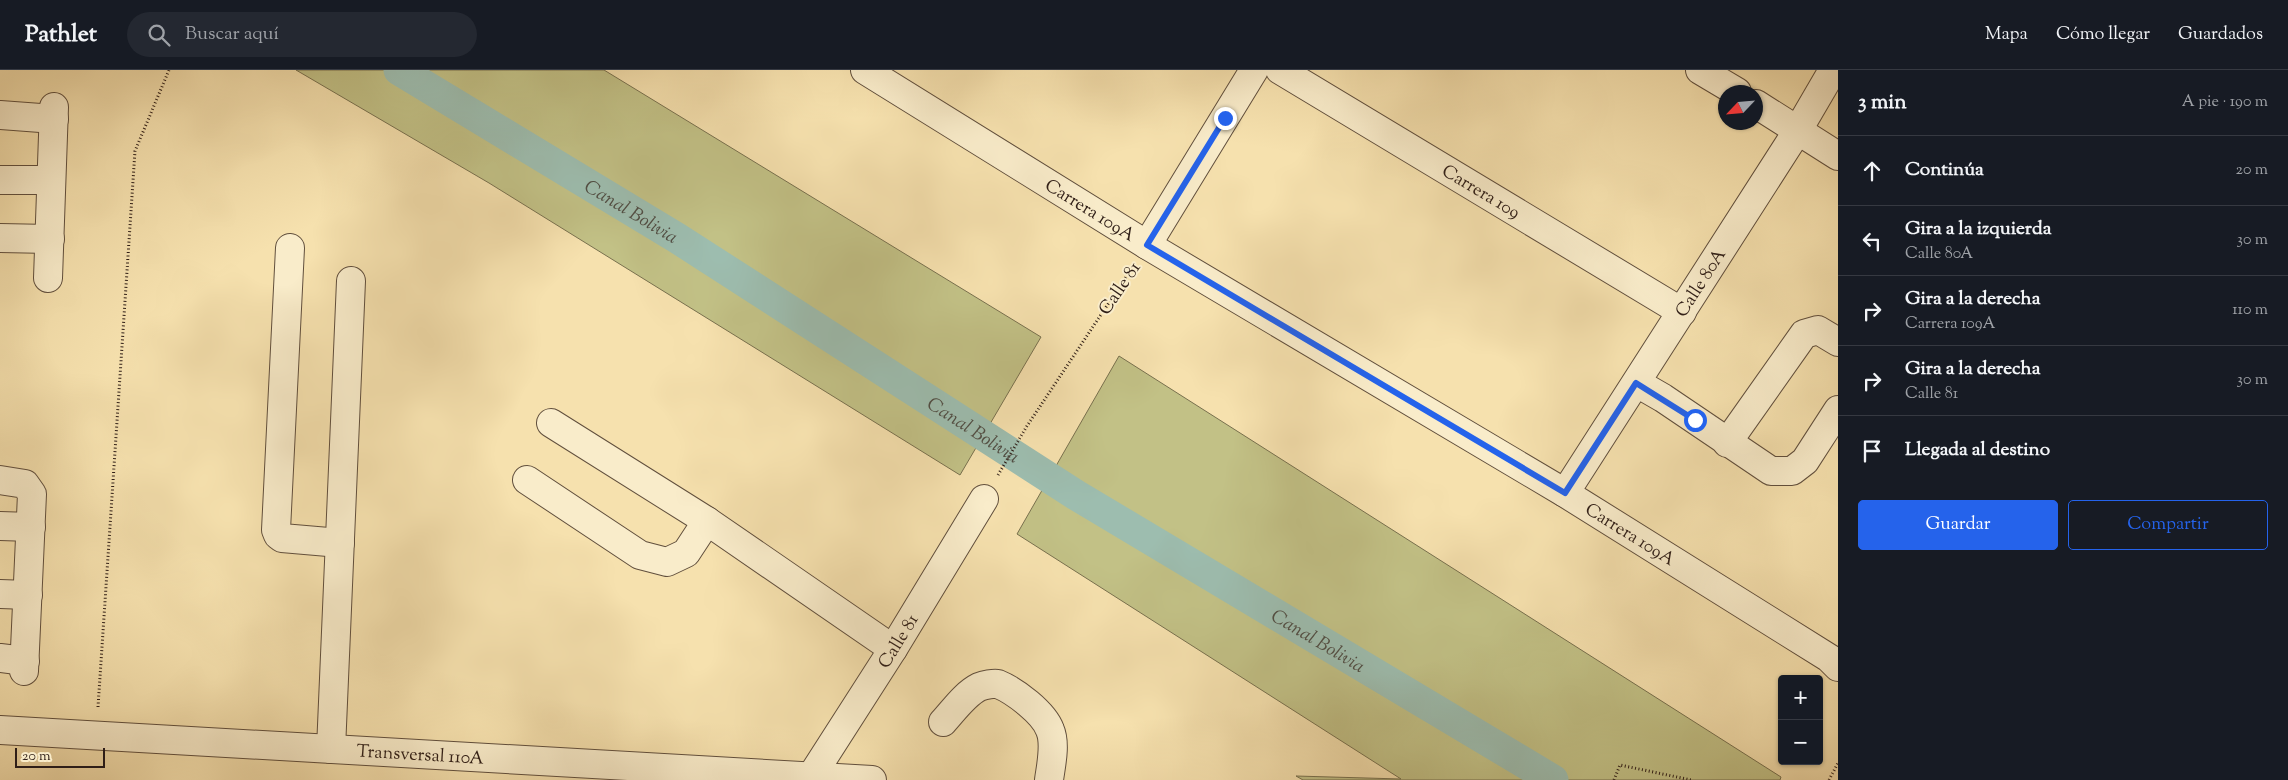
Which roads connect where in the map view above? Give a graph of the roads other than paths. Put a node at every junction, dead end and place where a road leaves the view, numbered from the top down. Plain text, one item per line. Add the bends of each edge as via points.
1 (865, 70) edge
2 (1254, 70) edge
3 (1280, 70) edge
4 (1700, 70) edge
5 (1833, 70) edge
6 (1725, 85) edge
7 (1763, 108) edge
8 (0, 115) edge
9 (1798, 130) junction
10 (1838, 156) edge
11 (0, 180) edge
12 (51, 180) junction
13 (0, 238) edge
14 (50, 239) junction
15 (1147, 245) junction
16 (290, 248) dead end
17 (48, 278) dead end
18 (351, 281) dead end
19 (1682, 312) junction
20 (1838, 342) edge
21 (1636, 383) junction
22 (1838, 410) edge
23 (551, 423) dead end
24 (1727, 442) junction
25 (0, 480) edge
26 (526, 480) dead end
27 (990, 489) road end
28 (1565, 493) junction
29 (707, 521) junction
30 (0, 526) edge
31 (31, 527) junction
32 (340, 543) junction
33 (0, 594) edge
34 (28, 596) junction
35 (893, 649) junction
36 (1835, 662) edge
37 (17, 663) edge
38 (943, 722) dead end
39 (0, 730) edge
40 (331, 749) junction
41 (810, 779) edge
42 (872, 780) edge
43 (1048, 780) edge

1 - 15 street, Carrera 109A
2 - 15 street, Calle 81
3 - 19 street, Carrera 109
4 - 6 street
5 - 9 street, Calle 80A
7 - 9 street
8 - 12 street via 54,113
9 - 10 street
9 - 19 street, Calle 80A
11 - 12 street
12 - 14 street
13 - 14 street
14 - 17 street
15 - 28 street, Carrera 109A
16 - 32 street via 276,530 282,538
18 - 32 street
19 - 21 street, Calle 80A
20 - 24 street via 1818,330 1804,334
21 - 24 street
21 - 28 street, Calle 80A
22 - 24 street via 1805,461 1792,471 1772,471
23 - 29 street
25 - 31 street via 24,484 29,488 32,494
26 - 29 street via 640,554 667,562 686,553
27 - 35 street, Calle 81
28 - 36 street, Carrera 109A
29 - 35 street
30 - 31 street
31 - 34 street
32 - 40 street
33 - 34 street
34 - 37 street
35 - 41 street, Calle 81
38 - 43 street via 968,694 981,686 996,683 1021,697 1050,730 1052,757
39 - 40 street, Transversal 110A
40 - 41 street, Transversal 110A
41 - 42 street, Transversal 110A

